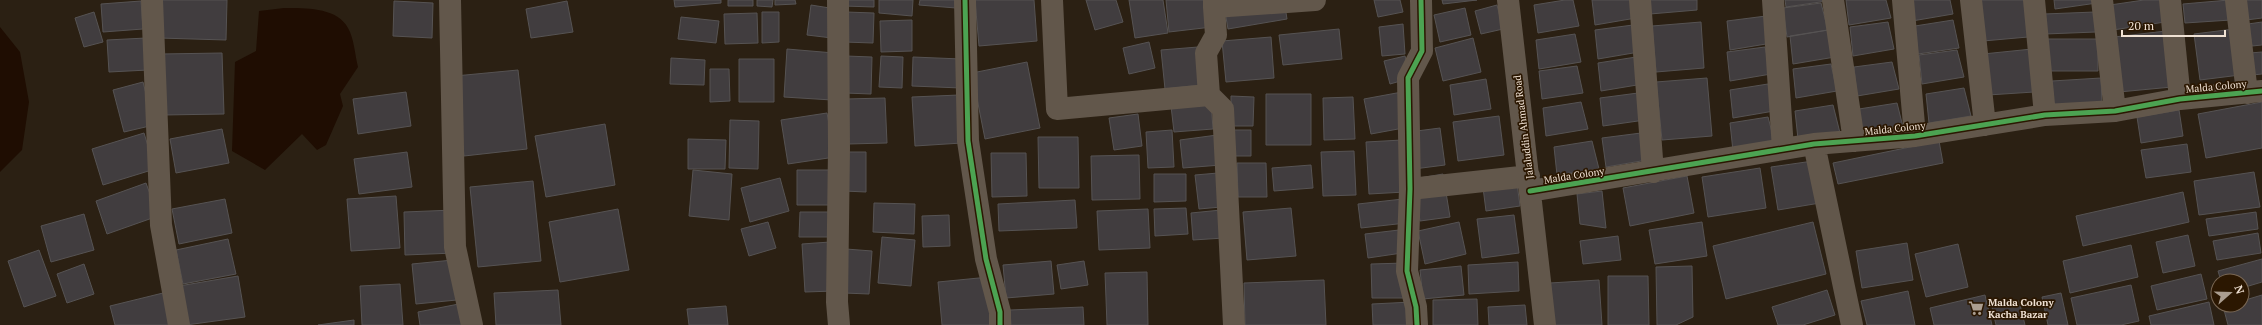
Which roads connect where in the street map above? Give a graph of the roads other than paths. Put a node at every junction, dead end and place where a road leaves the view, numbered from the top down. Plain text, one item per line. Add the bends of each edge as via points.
1 (152, 0) edge
2 (450, 0) edge
3 (838, 0) edge
4 (965, 0) edge
5 (1052, 0) edge
6 (1315, 0) edge
7 (1422, 0) edge
8 (1508, 0) edge
9 (1640, 0) edge
10 (1773, 0) edge
11 (1833, 0) edge
12 (1902, 0) edge
13 (1971, 0) edge
14 (2034, 0) edge
15 (2102, 0) edge
16 (2170, 0) edge
17 (2236, 0) edge
18 (1214, 4) edge
19 (2254, 92) edge
20 (1209, 95) junction
21 (2180, 99) junction
22 (2115, 111) junction
23 (2045, 115) junction
24 (1985, 125) junction
25 (1915, 136) junction
26 (1854, 141) junction
27 (1814, 144) junction
28 (1783, 149) junction
29 (1653, 172) junction
30 (1530, 183) junction
31 (1410, 189) junction
32 (179, 325) edge
33 (472, 325) edge
34 (839, 325) edge
35 (1000, 325) edge
36 (1234, 325) edge
37 (1417, 325) edge
38 (1545, 325) edge
39 (1852, 325) edge

1 - 32 street via 161,224
2 - 33 street via 455,248
3 - 34 street
4 - 35 street via 968,141 986,259 1000,312
5 - 20 street via 1057,109
6 - 18 street
7 - 31 street via 1422,51 1408,78
8 - 30 street, Jalaluddin Ahmad Road
9 - 29 street
10 - 28 street
11 - 26 street
12 - 25 street
13 - 24 street
14 - 23 street
15 - 22 street
16 - 21 street
17 - 19 street
18 - 20 street via 1216,35 1206,52
19 - 21 street, Malda Colony
20 - 36 street via 1223,109
21 - 22 street, Malda Colony
22 - 23 street, Malda Colony
23 - 24 street, Malda Colony
24 - 25 street, Malda Colony
25 - 26 street, Malda Colony
26 - 27 street, Malda Colony
27 - 28 street, Malda Colony
27 - 39 street
28 - 29 street, Malda Colony
29 - 30 street, Malda Colony
30 - 31 street, Malda Colony
30 - 38 street, Jalaluddin Ahmad Road
31 - 37 street via 1407,271 1416,307

